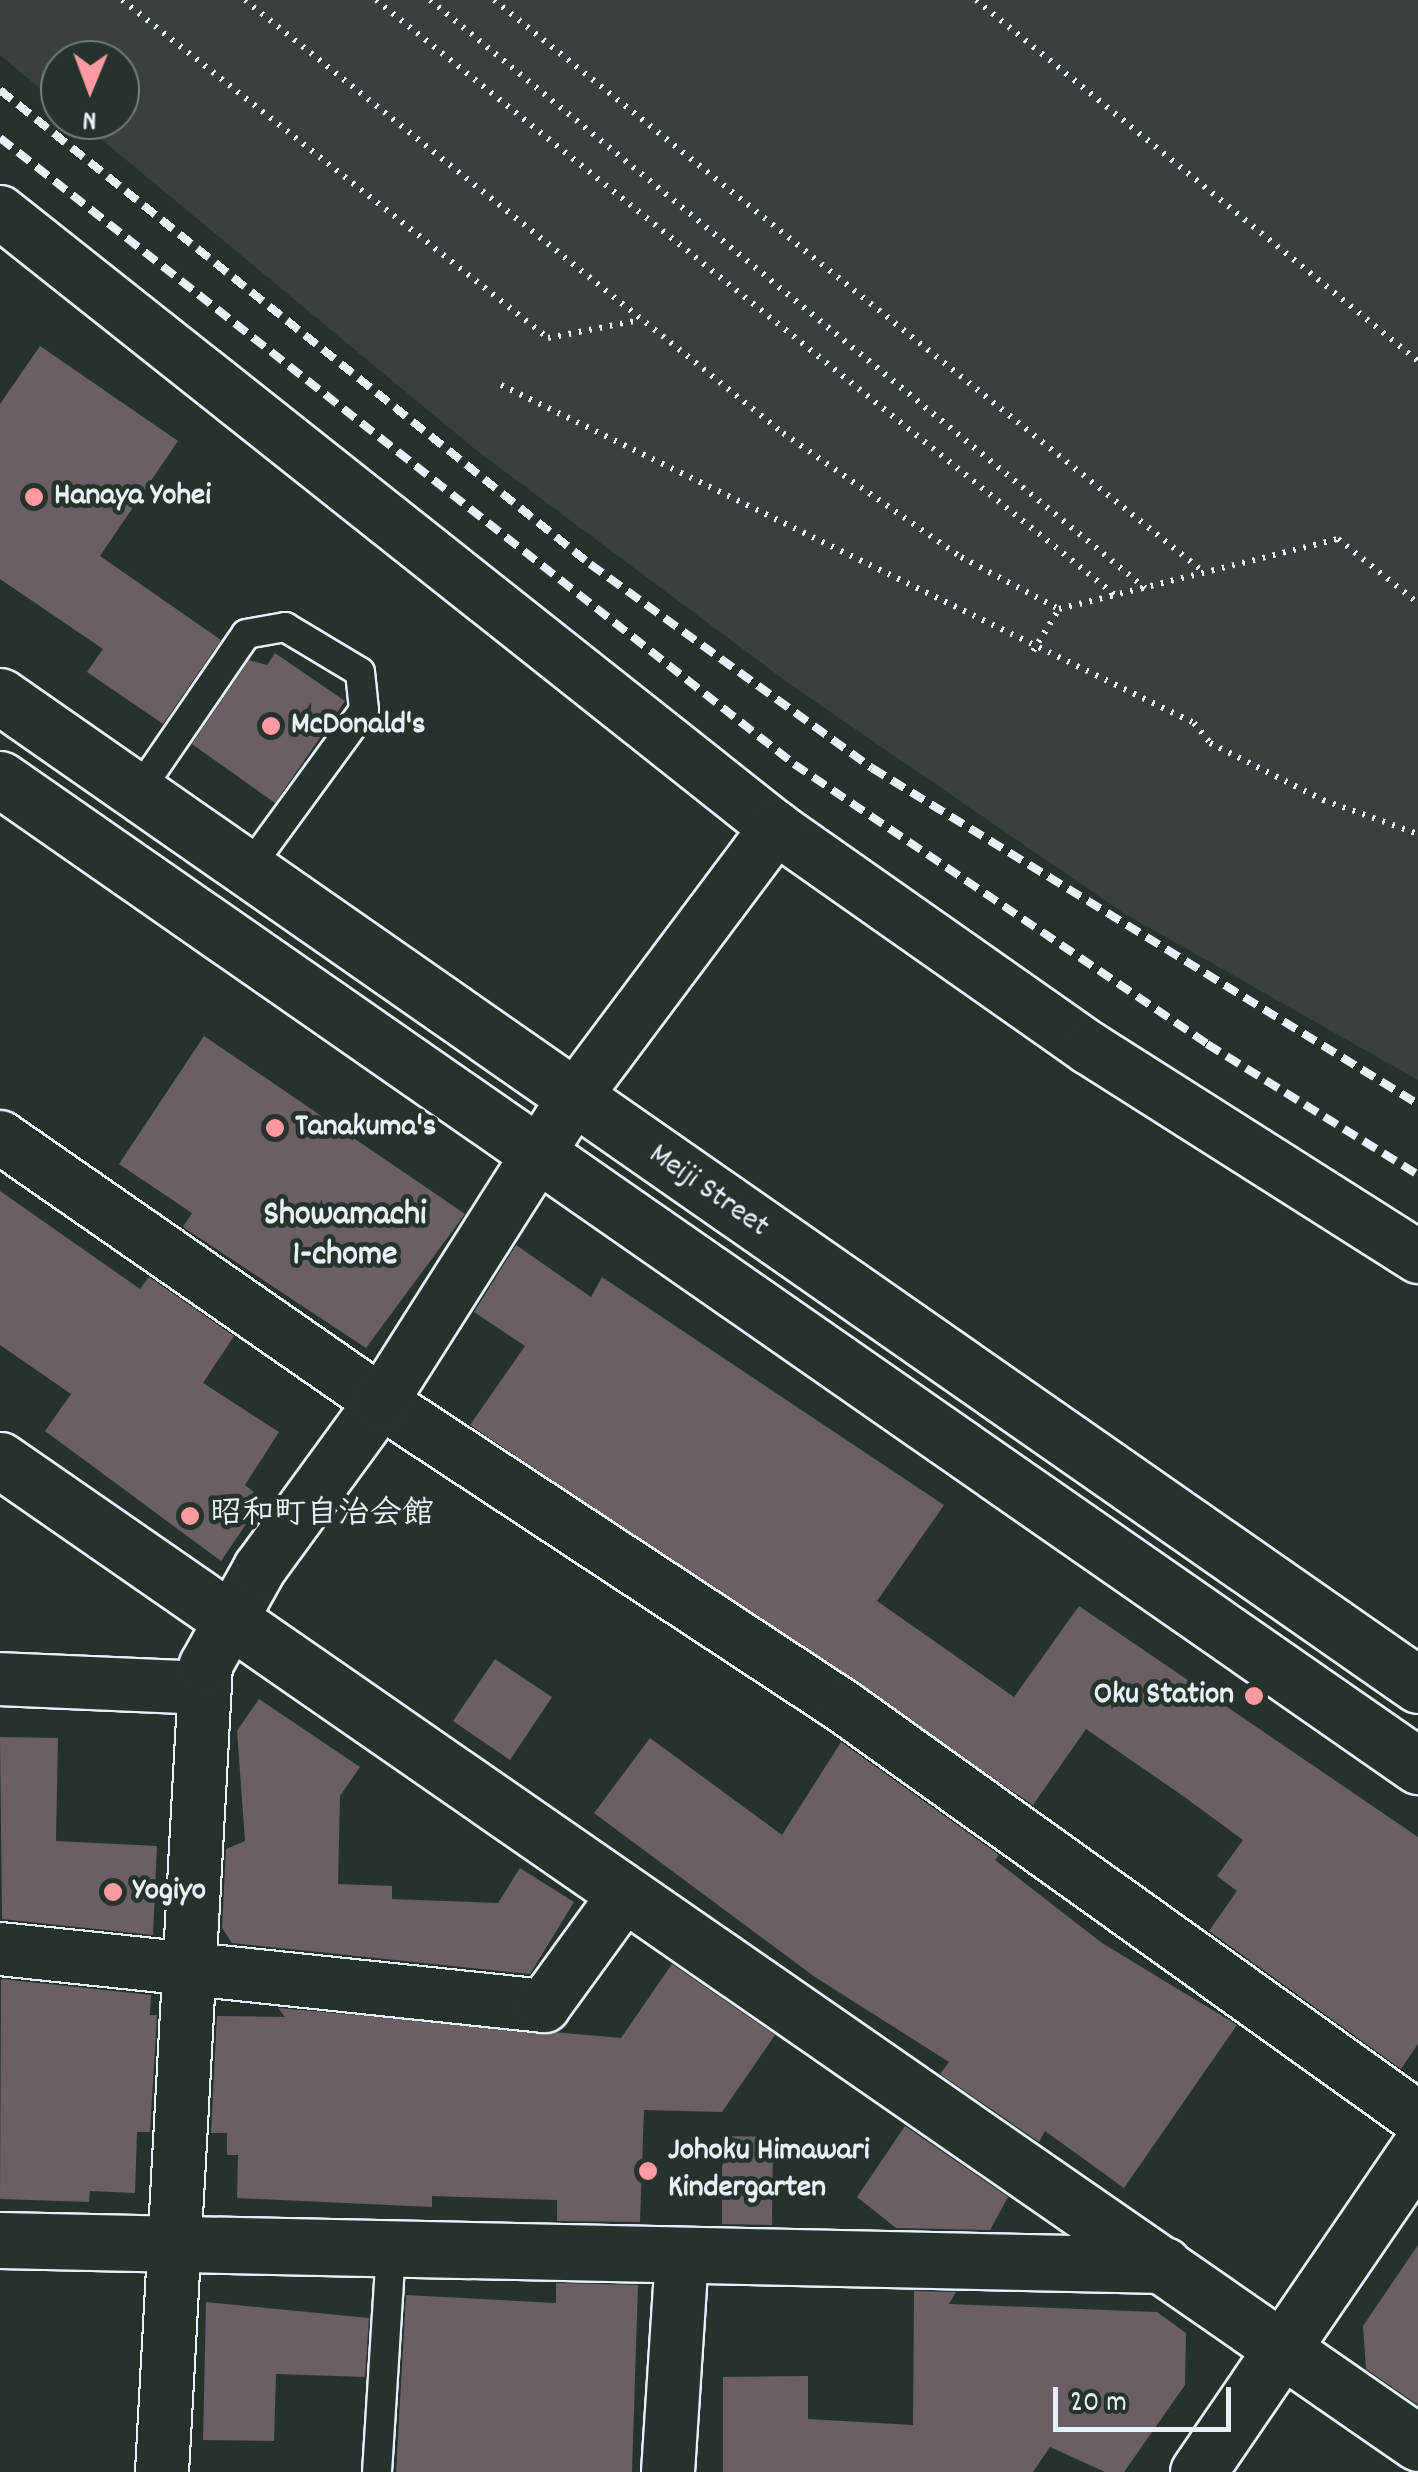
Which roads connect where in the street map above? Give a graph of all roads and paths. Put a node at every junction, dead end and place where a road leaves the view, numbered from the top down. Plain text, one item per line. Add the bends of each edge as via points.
1 (122, 0) edge
2 (245, 0) edge
3 (376, 0) edge
4 (430, 0) edge
5 (494, 0) edge
6 (976, 0) edge
7 (0, 212) edge
8 (641, 319) junction
9 (1418, 360) edge
10 (501, 385) dead end
11 (1205, 573) junction
12 (1145, 588) junction
13 (1115, 595) junction
14 (1418, 603) edge
15 (1060, 609) junction
16 (1033, 651) junction
17 (0, 696) edge
18 (0, 779) edge
19 (138, 792) junction
20 (776, 828) junction
21 (1418, 834) edge
22 (248, 869) junction
23 (573, 1100) junction
24 (0, 1137) edge
25 (536, 1154) junction
26 (1418, 1257) edge
27 (381, 1402) junction
28 (0, 1460) edge
29 (234, 1621) junction
30 (0, 1679) edge
31 (1418, 1685) edge
32 (203, 1688) junction
33 (1418, 1766) edge
34 (625, 1894) junction
35 (0, 1949) edge
36 (191, 1970) junction
37 (1418, 2118) edge
38 (1418, 2149) edge
39 (0, 2240) edge
40 (176, 2245) junction
41 (392, 2249) junction
42 (682, 2255) junction
43 (1164, 2266) junction
44 (1280, 2348) junction
45 (1418, 2443) edge
46 (162, 2472) edge
47 (377, 2472) edge
48 (668, 2472) edge
49 (1198, 2472) edge

1 - 8 path via 548,338
2 - 8 path
3 - 13 path
4 - 12 path
5 - 11 path via 924,353
6 - 9 path
7 - 20 street
8 - 15 path via 885,506
10 - 16 path
11 - 12 path
11 - 14 path via 1338,540
12 - 13 path
13 - 15 path
15 - 16 path
16 - 21 path via 1194,723 1210,743 1324,800
17 - 19 main road, Meiji Street
18 - 25 main road, Meiji Street
19 - 22 main road, Meiji Street
19 - 22 lane via 246,634 285,627 360,672 364,710
20 - 23 street
20 - 26 street via 1089,1048
22 - 23 main road, Meiji Street
23 - 25 street
23 - 31 main road, Meiji Street
24 - 27 street
25 - 27 street
25 - 33 main road, Meiji Street
27 - 29 street via 260,1568
27 - 37 street via 844,1707
28 - 29 main road
29 - 32 street via 206,1666
29 - 34 main road
30 - 32 street
32 - 36 street
34 - 36 street via 544,2006
34 - 43 main road
35 - 36 street
36 - 40 street
38 - 44 main road
39 - 40 main road
40 - 41 main road
40 - 46 street
41 - 42 main road
41 - 47 lane
42 - 43 main road
42 - 48 street
43 - 44 main road
44 - 45 main road
44 - 49 main road

